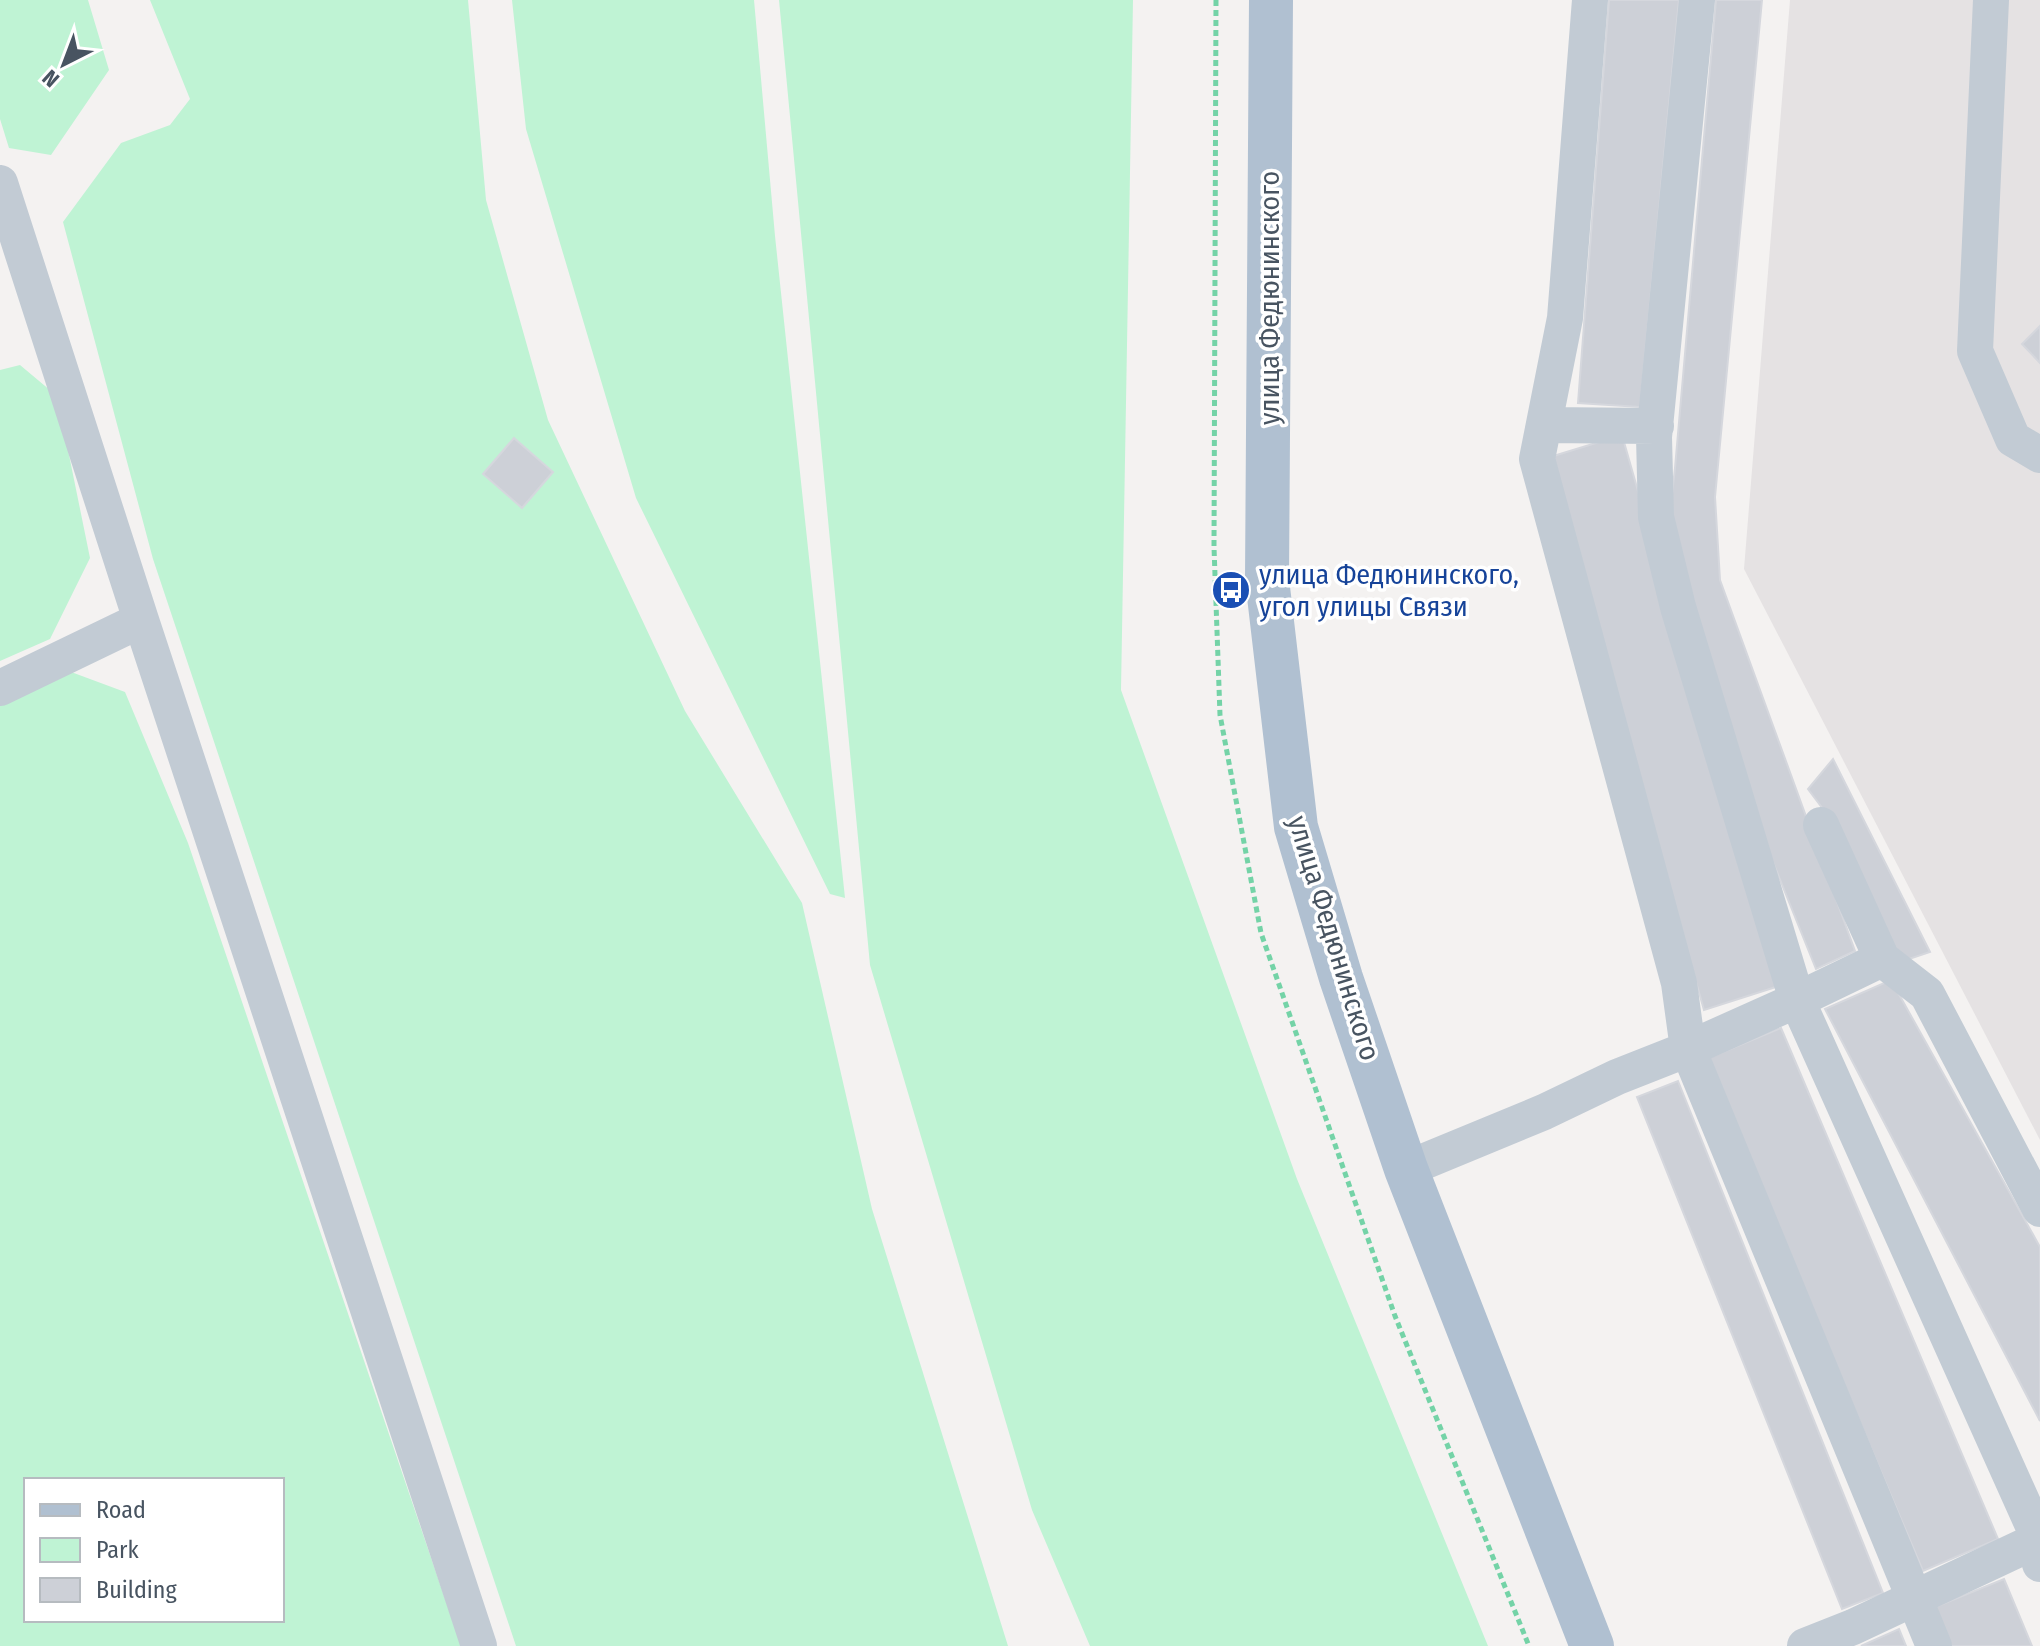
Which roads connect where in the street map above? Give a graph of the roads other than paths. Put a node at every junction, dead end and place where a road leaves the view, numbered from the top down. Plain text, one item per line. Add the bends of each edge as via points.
1 (1271, 0) edge
2 (1590, 0) edge
3 (1697, 0) edge
4 (1991, 0) edge
5 (0, 183) edge
6 (1544, 425) junction
7 (1656, 426) junction
8 (2040, 455) edge
9 (141, 620) junction
10 (0, 688) edge
11 (1821, 825) dead end
12 (1882, 959) junction
13 (1797, 1000) junction
14 (1688, 1049) junction
15 (1406, 1169) junction
16 (2040, 1209) edge
17 (2040, 1539) edge
18 (2040, 1564) edge
19 (1914, 1598) junction
20 (479, 1646) edge
21 (1592, 1646) edge
22 (1805, 1646) edge
23 (1934, 1646) edge

1 - 15 main road, улица Федюнинского via 1267,579 1273,633 1296,827
2 - 6 lane via 1565,318
3 - 7 lane
4 - 8 lane via 1975,351 2013,439
5 - 9 lane
6 - 7 lane
6 - 14 lane via 1537,459 1679,983
7 - 13 lane via 1656,517 1678,607
9 - 10 lane
9 - 20 lane
11 - 12 lane
12 - 13 lane
12 - 16 lane via 1927,994
13 - 14 lane
13 - 17 lane
14 - 15 lane
14 - 19 lane
15 - 21 main road, улица Федюнинского
17 - 18 lane
17 - 19 lane
19 - 22 lane
19 - 23 lane

